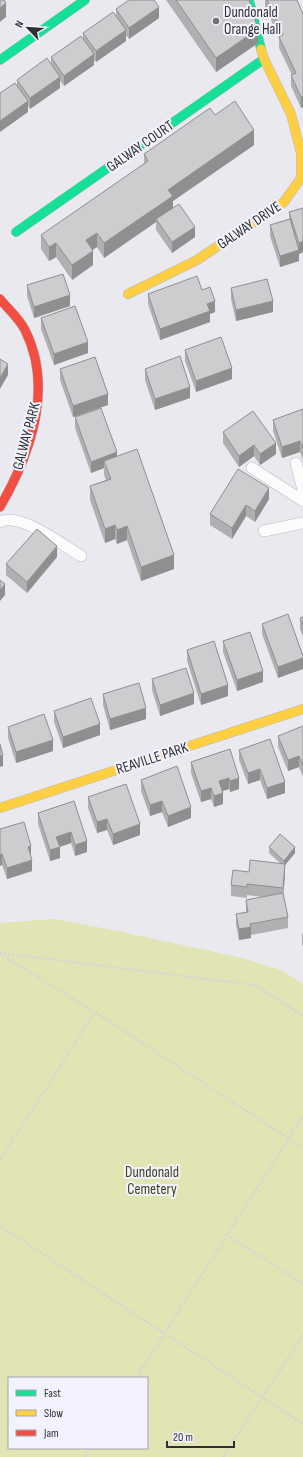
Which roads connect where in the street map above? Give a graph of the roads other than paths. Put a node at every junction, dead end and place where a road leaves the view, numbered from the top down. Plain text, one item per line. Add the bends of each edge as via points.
1 (85, 0) edge
2 (249, 0) edge
3 (264, 59) junction
4 (0, 60) edge
5 (302, 153) edge
6 (16, 232) dead end
7 (128, 294) dead end
8 (0, 299) edge
9 (296, 463) dead end
10 (252, 468) dead end
11 (303, 490) edge
12 (303, 501) edge
13 (0, 507) edge
14 (0, 522) edge
15 (303, 523) edge
16 (264, 531) dead end
17 (80, 556) dead end
18 (303, 709) edge
19 (0, 808) edge

1 - 4 main road
2 - 3 main road, GALWAY DRIVE
3 - 5 main road, GALWAY DRIVE via 291,114
3 - 6 main road, GALWAY COURT
5 - 7 main road, GALWAY DRIVE via 301,178 284,202 197,260
8 - 13 main road, GALWAY PARK via 24,329 37,363 37,408 24,458
9 - 11 lane
10 - 12 lane
14 - 17 lane via 13,520 26,523
15 - 16 lane
18 - 19 main road, REAVILLE PARK

